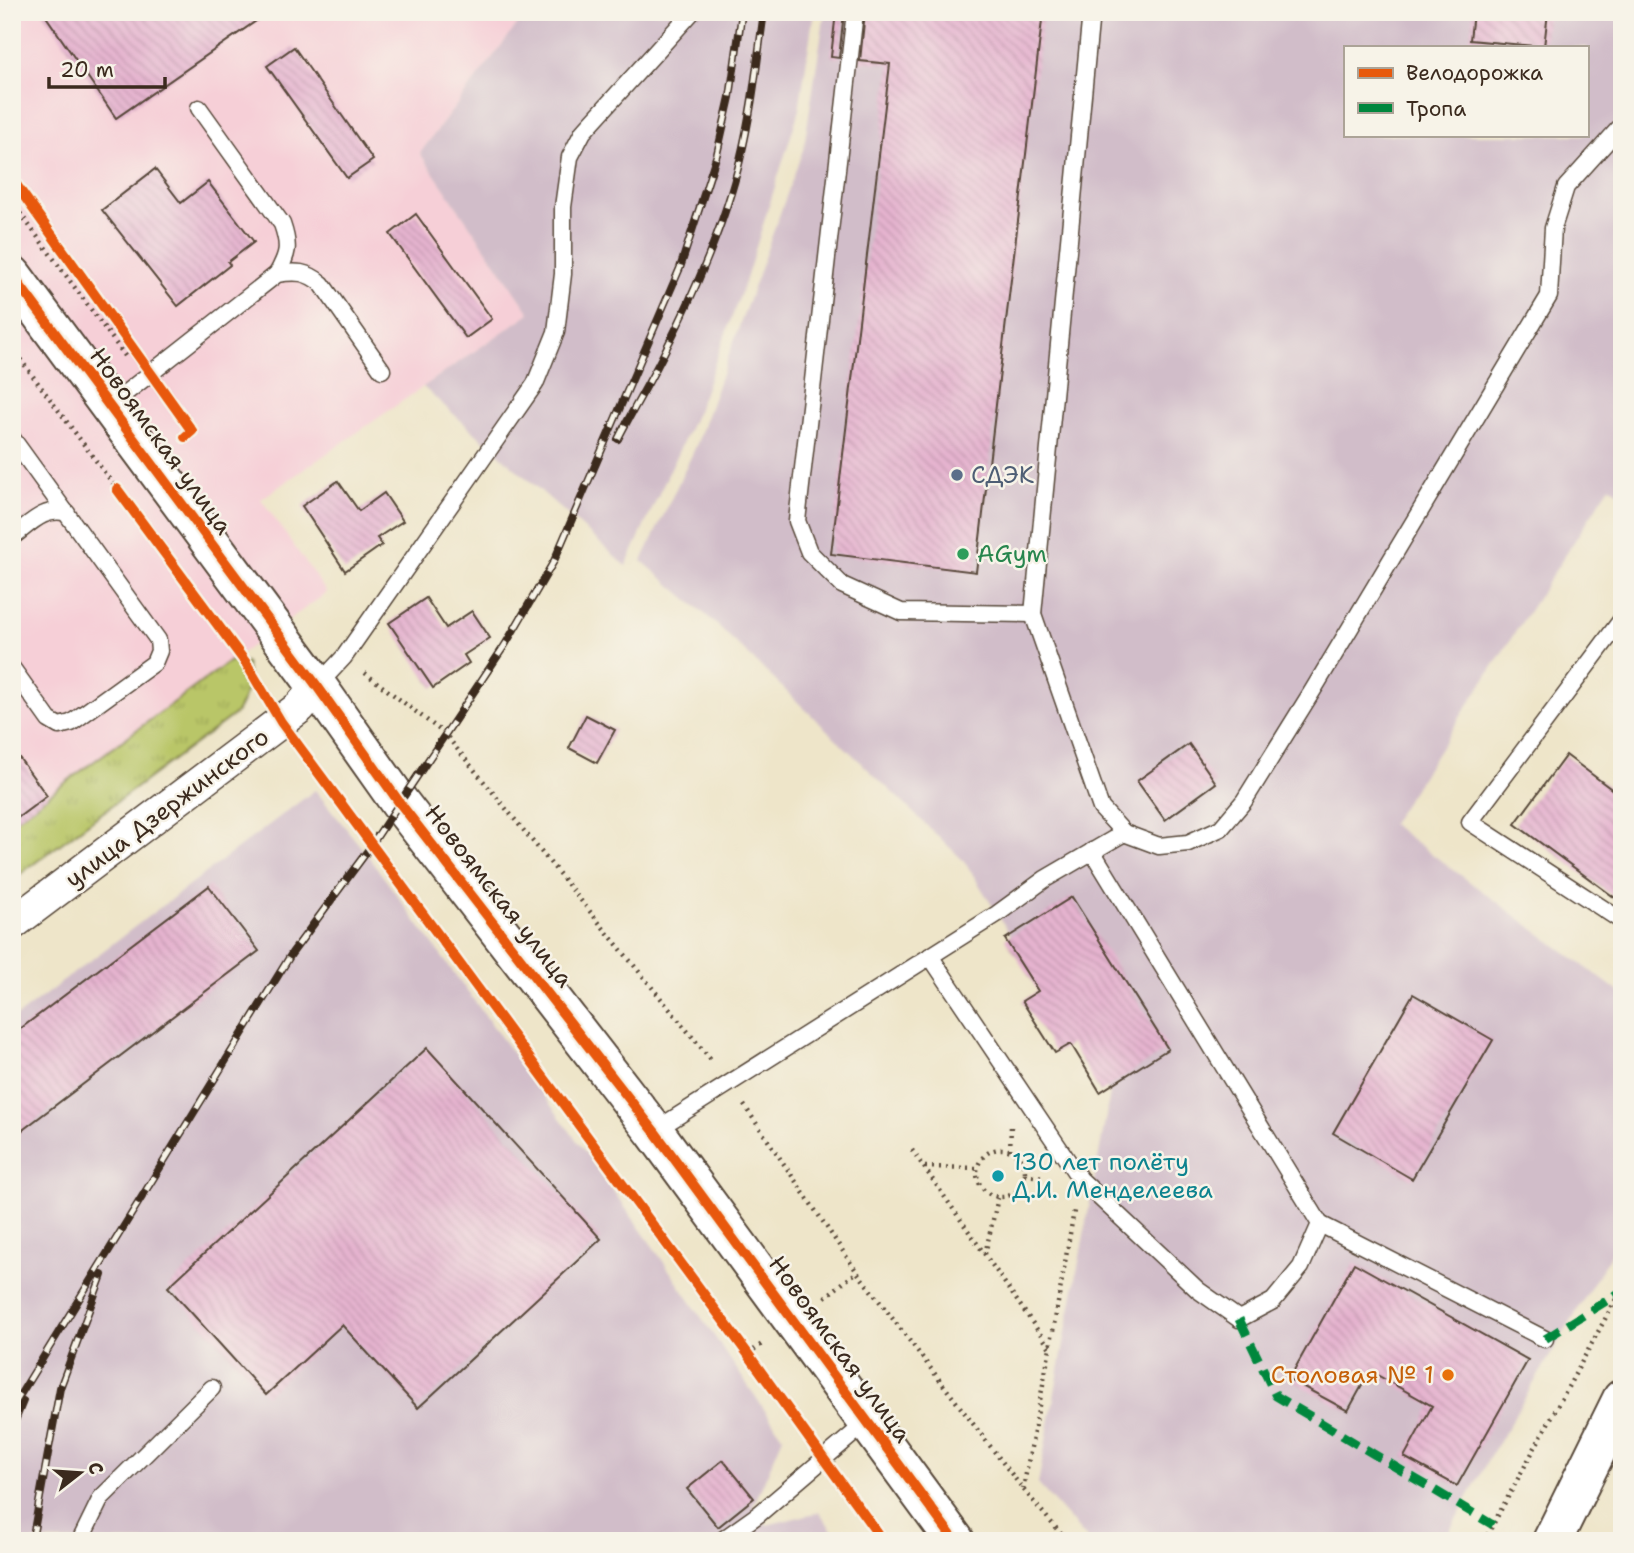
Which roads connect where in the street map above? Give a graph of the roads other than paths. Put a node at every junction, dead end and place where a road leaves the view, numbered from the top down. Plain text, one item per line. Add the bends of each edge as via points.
1 (692, 12) edge
2 (855, 12) edge
3 (1091, 12) edge
4 (199, 108) dead end
5 (1622, 125) edge
6 (277, 274) junction
7 (12, 275) edge
8 (382, 370) dead end
9 (109, 406) junction
10 (12, 438) edge
11 (66, 513) junction
12 (12, 537) edge
13 (1033, 614) junction
14 (1622, 619) edge
15 (12, 668) edge
16 (317, 686) junction
17 (1124, 833) junction
18 (1092, 851) junction
19 (1622, 921) edge
20 (12, 924) edge
21 (930, 956) junction
22 (654, 1131) junction
23 (1320, 1224) junction
24 (1545, 1339) dead end
25 (212, 1388) dead end
26 (1619, 1405) edge
27 (867, 1422) junction
28 (80, 1541) edge
29 (721, 1541) edge
30 (955, 1541) edge
31 (1552, 1541) edge

1 - 16 lane via 583,132 570,157 562,207 563,274 556,332 535,384 344,657
2 - 13 lane via 797,521 809,552 842,585 901,612
3 - 13 lane
4 - 6 lane via 282,225 288,241
5 - 17 lane via 1566,187 1553,228 1549,296 1244,801 1221,828 1188,844 1159,846
6 - 8 lane via 295,271 322,284
6 - 9 lane
7 - 9 main road, Новоямская улица
9 - 16 main road, Новоямская улица
10 - 11 lane
11 - 12 lane via 46,512
11 - 15 lane via 158,640 159,652 154,663 71,723 59,726 49,720
13 - 17 lane via 1101,808
14 - 19 lane via 1470,822
16 - 20 street, улица Дзержинского via 300,707
16 - 22 main road, Новоямская улица via 399,802
17 - 18 lane
18 - 21 lane
18 - 23 lane
21 - 22 lane
21 - 23 lane via 1080,1179 1198,1290 1239,1319 1273,1301 1301,1268
22 - 27 main road, Новоямская улица
23 - 24 lane
25 - 28 lane via 101,1498
26 - 31 main road
27 - 29 lane
27 - 30 main road, Новоямская улица

